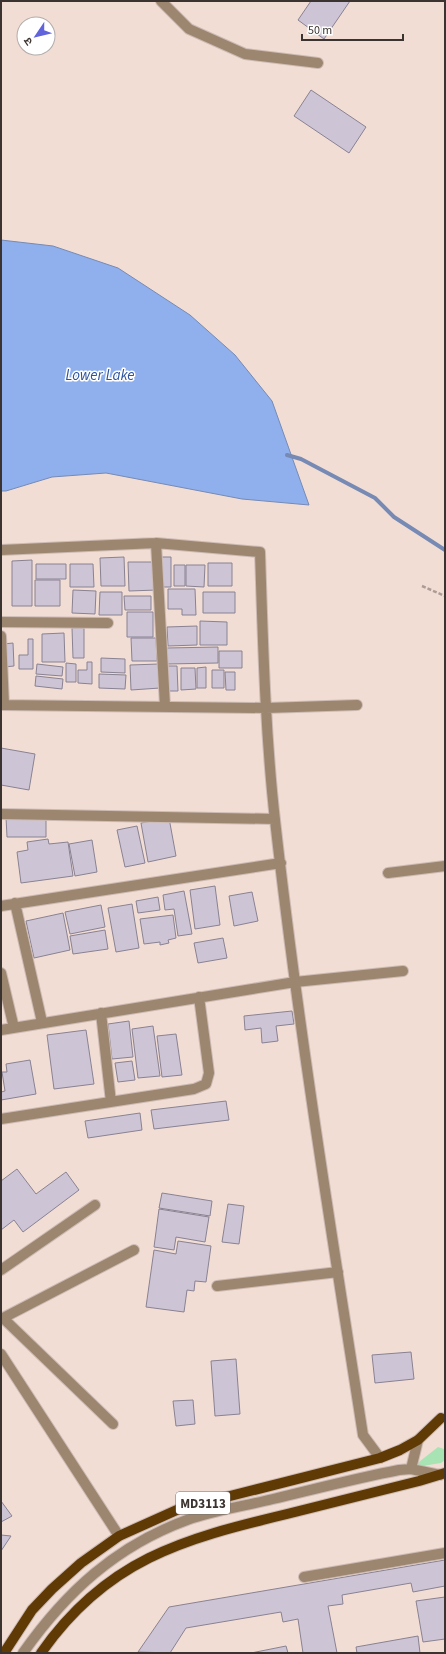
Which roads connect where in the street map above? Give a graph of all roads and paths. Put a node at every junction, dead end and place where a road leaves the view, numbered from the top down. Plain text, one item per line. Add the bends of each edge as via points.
1 (161, 1) edge
2 (318, 63) dead end
3 (156, 544) junction
4 (1, 550) edge
5 (422, 586) dead end
6 (445, 596) edge
7 (1, 622) edge
8 (108, 623) dead end
9 (1, 636) edge
10 (2, 705) edge
11 (358, 705) dead end
12 (165, 706) junction
13 (266, 708) junction
14 (1, 814) edge
15 (275, 819) junction
16 (280, 863) junction
17 (445, 866) edge
18 (388, 873) dead end
19 (15, 903) junction
20 (1, 906) edge
21 (404, 971) dead end
22 (1, 973) edge
23 (295, 982) junction
24 (199, 997) junction
25 (101, 1013) junction
26 (42, 1022) junction
27 (14, 1028) junction
28 (1, 1030) edge
29 (112, 1102) junction
30 (1, 1119) edge
31 (95, 1205) dead end
32 (134, 1250) dead end
33 (1, 1270) edge
34 (338, 1272) junction
35 (217, 1286) dead end
36 (2, 1318) edge
37 (1, 1354) edge
38 (441, 1418) dead end
39 (113, 1424) dead end
40 (418, 1440) junction
41 (380, 1458) junction
42 (411, 1469) junction
43 (442, 1474) edge
44 (119, 1536) junction
45 (445, 1552) edge
46 (304, 1577) dead end
47 (4, 1653) edge
48 (23, 1653) edge
49 (41, 1653) edge

1 - 2 street via 189,29 245,54
3 - 4 street
3 - 12 street
3 - 13 street via 260,552
5 - 6 path
7 - 8 street
9 - 10 street
10 - 12 street
11 - 13 street
12 - 13 street
13 - 15 street
14 - 15 street
15 - 16 street
16 - 19 street
16 - 23 street
17 - 18 street
19 - 20 street
19 - 26 street
21 - 23 street
22 - 27 street
23 - 24 street
23 - 34 street
24 - 25 street
24 - 29 street via 209,1073 206,1084 194,1089
25 - 26 street
25 - 29 street
26 - 27 street
27 - 28 street
29 - 30 street
31 - 33 street
32 - 36 street
34 - 35 street
34 - 41 street via 363,1435
36 - 39 street
37 - 44 street
38 - 40 main road, MD3113
40 - 41 main road, MD3113
40 - 42 street
41 - 44 main road, MD3113 via 179,1509
42 - 43 street
42 - 48 street via 365,1477 188,1520 161,1531 119,1555 77,1587 40,1628
43 - 49 main road, MD3113 via 213,1532 163,1550 134,1565 104,1586 66,1621
44 - 47 main road, MD3113 via 81,1563 52,1589 32,1610
45 - 46 street

